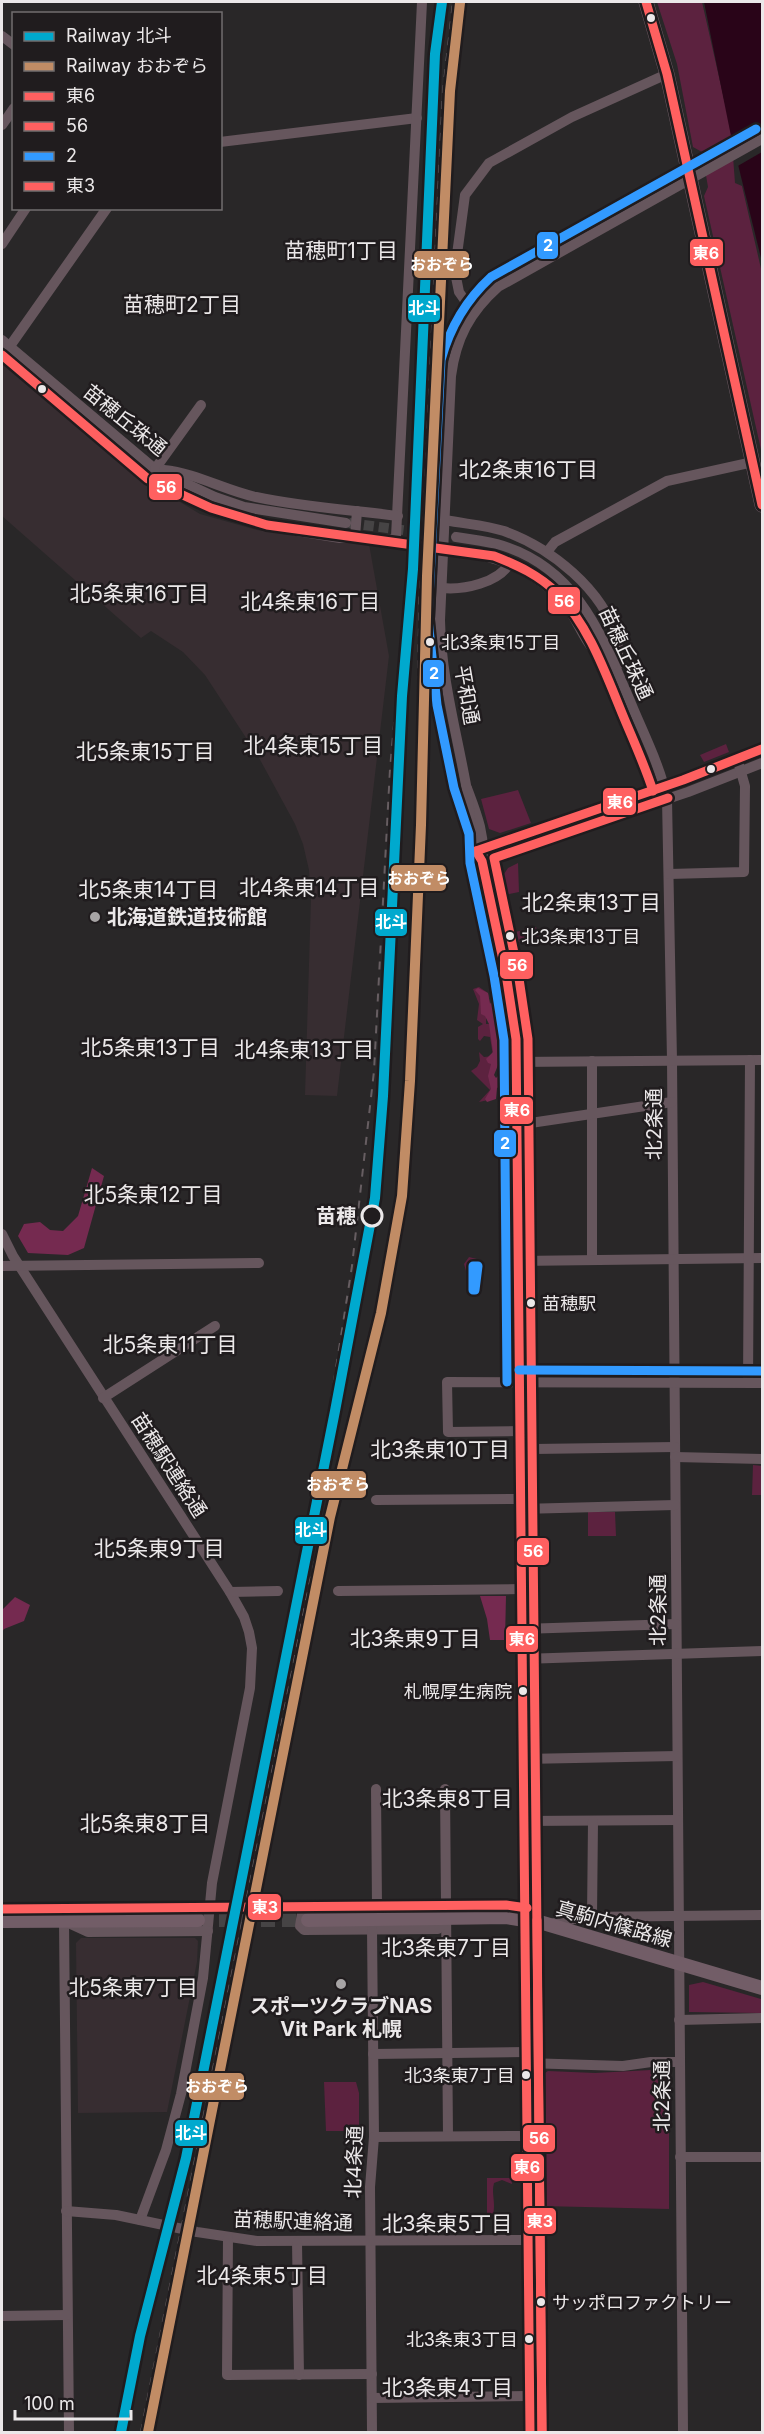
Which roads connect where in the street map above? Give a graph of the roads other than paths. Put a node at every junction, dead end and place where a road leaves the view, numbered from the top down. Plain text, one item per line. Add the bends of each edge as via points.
1 (422, 2) edge
2 (646, 2) edge
3 (667, 74) junction
4 (12, 111) edge
5 (417, 118) junction
6 (2, 125) edge
7 (762, 139) edge
8 (222, 142) edge
9 (689, 180) junction
10 (25, 210) edge
11 (106, 210) edge
12 (2, 244) edge
13 (473, 312) junction
14 (6, 343) edge
15 (201, 405) dead end
16 (753, 462) junction
17 (154, 469) junction
18 (762, 505) edge
19 (357, 511) junction
20 (398, 516) junction
21 (445, 520) junction
22 (346, 523) tunnel mouth
23 (355, 537) junction
24 (456, 537) tunnel mouth
25 (443, 548) junction
26 (547, 552) junction
27 (510, 563) junction
28 (442, 588) junction
29 (616, 668) junction
30 (762, 749) edge
31 (736, 759) junction
32 (762, 763) edge
33 (741, 771) junction
34 (664, 787) junction
35 (667, 799) junction
36 (480, 850) junction
37 (482, 861) junction
38 (669, 874) junction
39 (672, 1060) junction
40 (750, 1060) junction
41 (762, 1060) edge
42 (592, 1061) junction
43 (516, 1062) junction
44 (672, 1102) junction
45 (592, 1114) junction
46 (517, 1125) junction
47 (2, 1234) edge
48 (748, 1258) junction
49 (762, 1258) edge
50 (673, 1259) junction
51 (592, 1260) junction
52 (518, 1261) junction
53 (259, 1263) dead end
54 (2, 1266) edge
55 (19, 1266) junction
56 (215, 1326) dead end
57 (519, 1382) junction
58 (674, 1383) junction
59 (748, 1383) junction
60 (762, 1383) edge
61 (103, 1398) junction
62 (520, 1431) junction
63 (520, 1451) junction
64 (675, 1452) junction
65 (762, 1459) edge
66 (376, 1500) dead end
67 (521, 1504) junction
68 (675, 1505) junction
69 (522, 1589) junction
70 (278, 1591) dead end
71 (338, 1591) dead end
72 (230, 1592) junction
73 (676, 1623) junction
74 (522, 1629) junction
75 (762, 1651) edge
76 (676, 1655) junction
77 (523, 1659) junction
78 (677, 1756) junction
79 (524, 1759) junction
80 (376, 1789) dead end
81 (445, 1789) dead end
82 (524, 1821) junction
83 (593, 1821) junction
84 (678, 1821) junction
85 (377, 1907) junction
86 (209, 1908) junction
87 (762, 1915) edge
88 (678, 1916) junction
89 (592, 1917) junction
90 (447, 1918) junction
91 (198, 1920) tunnel mouth
92 (308, 1920) tunnel mouth
93 (525, 1920) junction
94 (2, 1921) edge
95 (64, 1921) junction
96 (550, 1924) junction
97 (372, 1929) junction
98 (208, 1931) junction
99 (679, 1963) junction
100 (762, 1988) edge
101 (762, 2018) edge
102 (679, 2020) junction
103 (448, 2053) junction
104 (373, 2054) junction
105 (526, 2058) junction
106 (680, 2062) junction
107 (448, 2136) junction
108 (527, 2136) junction
109 (374, 2137) junction
110 (680, 2157) junction
111 (762, 2157) edge
112 (66, 2211) junction
113 (140, 2220) junction
114 (228, 2237) junction
115 (370, 2241) junction
116 (528, 2241) junction
117 (297, 2242) junction
118 (68, 2315) junction
119 (2, 2316) edge
120 (372, 2374) junction
121 (299, 2375) junction
122 (529, 2396) junction
123 (372, 2398) junction
124 (69, 2433) edge
125 (372, 2433) edge
126 (530, 2433) edge
127 (683, 2433) edge

1 - 5 street
2 - 3 highway
3 - 9 highway
3 - 13 street via 572,117 489,163 465,195 456,262 459,292
4 - 6 street
5 - 8 street
5 - 20 street
7 - 9 street, 平和通
9 - 13 street, 平和通 via 498,286
9 - 16 highway
10 - 12 street
11 - 14 street
13 - 21 street, 平和通 via 460,336 451,374
14 - 17 street, 苗穂丘珠通
15 - 17 street
16 - 18 highway
16 - 26 street via 667,481 555,542
17 - 19 street via 183,472 258,497
17 - 22 street, 苗穂丘珠通 via 244,507
17 - 23 street via 165,488 222,513 297,531
19 - 20 street
19 - 23 street
20 - 23 street via 396,537 391,540
21 - 25 street, 平和通
21 - 26 street via 502,531
24 - 29 street, 苗穂丘珠通 via 497,544 546,569 586,609
25 - 27 street
25 - 28 street, 平和通
26 - 29 street via 584,585 606,616 618,641
27 - 28 street via 492,578 460,588
27 - 29 street via 553,591 581,626 593,650
28 - 36 street, 平和通 via 443,669
29 - 34 street, 苗穂丘珠通
30 - 31 street
31 - 33 street
31 - 34 street
32 - 33 street
33 - 35 street
33 - 38 street via 745,786 744,872
34 - 35 street, 北2条通
34 - 36 street
35 - 37 street
35 - 38 street, 北2条通
36 - 37 street
37 - 43 street via 513,1018
38 - 39 street, 北2条通
39 - 40 street
39 - 42 street
39 - 44 street, 北2条通
40 - 41 street
40 - 48 street
42 - 43 street
42 - 45 street
43 - 46 street
44 - 45 street
44 - 50 street, 北2条通
45 - 46 street
45 - 51 street
46 - 52 street
47 - 55 street, 苗穂駅連絡通
48 - 49 street
48 - 50 street
48 - 59 street
50 - 51 street
50 - 58 street, 北2条通
51 - 52 street
52 - 57 street
53 - 55 street
54 - 55 street
55 - 61 street, 苗穂駅連絡通
56 - 61 street
57 - 58 street
57 - 62 street
57 - 62 street via 447,1382 447,1412 448,1432
58 - 59 street
58 - 64 street, 北2条通
59 - 60 street
61 - 72 street, 苗穂駅連絡通
62 - 63 street
63 - 64 street
63 - 67 street
64 - 65 street
64 - 68 street, 北2条通
66 - 67 street
67 - 68 street
67 - 69 street
68 - 73 street, 北2条通
69 - 71 street
69 - 74 street
70 - 72 street
72 - 86 street, 苗穂駅連絡通 via 249,1632 252,1668
73 - 74 street
73 - 76 street, 北2条通
74 - 77 street
75 - 76 street
76 - 77 street
76 - 78 street, 北2条通
77 - 79 street
78 - 79 street
78 - 84 street, 北2条通
79 - 82 street
80 - 85 street
81 - 90 street
82 - 83 street
82 - 93 street
83 - 84 street
83 - 89 street
84 - 88 street, 北2条通
85 - 90 street via 437,1907
85 - 97 street via 308,1908 302,1913 300,1926 304,1930
86 - 95 street via 85,1910
86 - 98 street, 苗穂駅連絡通
87 - 88 street
88 - 89 street
88 - 99 street, 北2条通
89 - 96 street
90 - 92 main road, 真駒内篠路線
90 - 93 main road, 真駒内篠路線
90 - 97 street via 438,1929
90 - 103 street
91 - 95 main road
93 - 96 main road, 真駒内篠路線
93 - 105 street
94 - 95 main road
95 - 98 street via 88,1932
95 - 112 street
96 - 99 main road, 真駒内篠路線
97 - 104 street, 北4条通
98 - 113 street via 203,1978 178,2103 166,2150
99 - 100 main road, 真駒内篠路線
99 - 102 street, 北2条通
101 - 102 street
102 - 106 street, 北2条通
103 - 104 street
103 - 105 street
103 - 107 street
104 - 109 street, 北4条通
105 - 106 street via 623,2066
105 - 108 street
106 - 110 street, 北2条通
107 - 108 street
107 - 109 street
108 - 116 street
109 - 115 street, 北4条通
110 - 111 street
110 - 127 street, 北2条通
112 - 113 street, 苗穂駅連絡通
112 - 118 street
113 - 114 street, 苗穂駅連絡通
114 - 117 street, 苗穂駅連絡通
114 - 121 street via 227,2375
115 - 116 street, 苗穂駅連絡通
115 - 117 street, 苗穂駅連絡通
115 - 120 street, 北4条通
116 - 122 street
117 - 121 street
118 - 119 street
118 - 124 street
120 - 121 street
120 - 123 street, 北4条通
122 - 123 street
122 - 126 street
123 - 125 street, 北4条通

